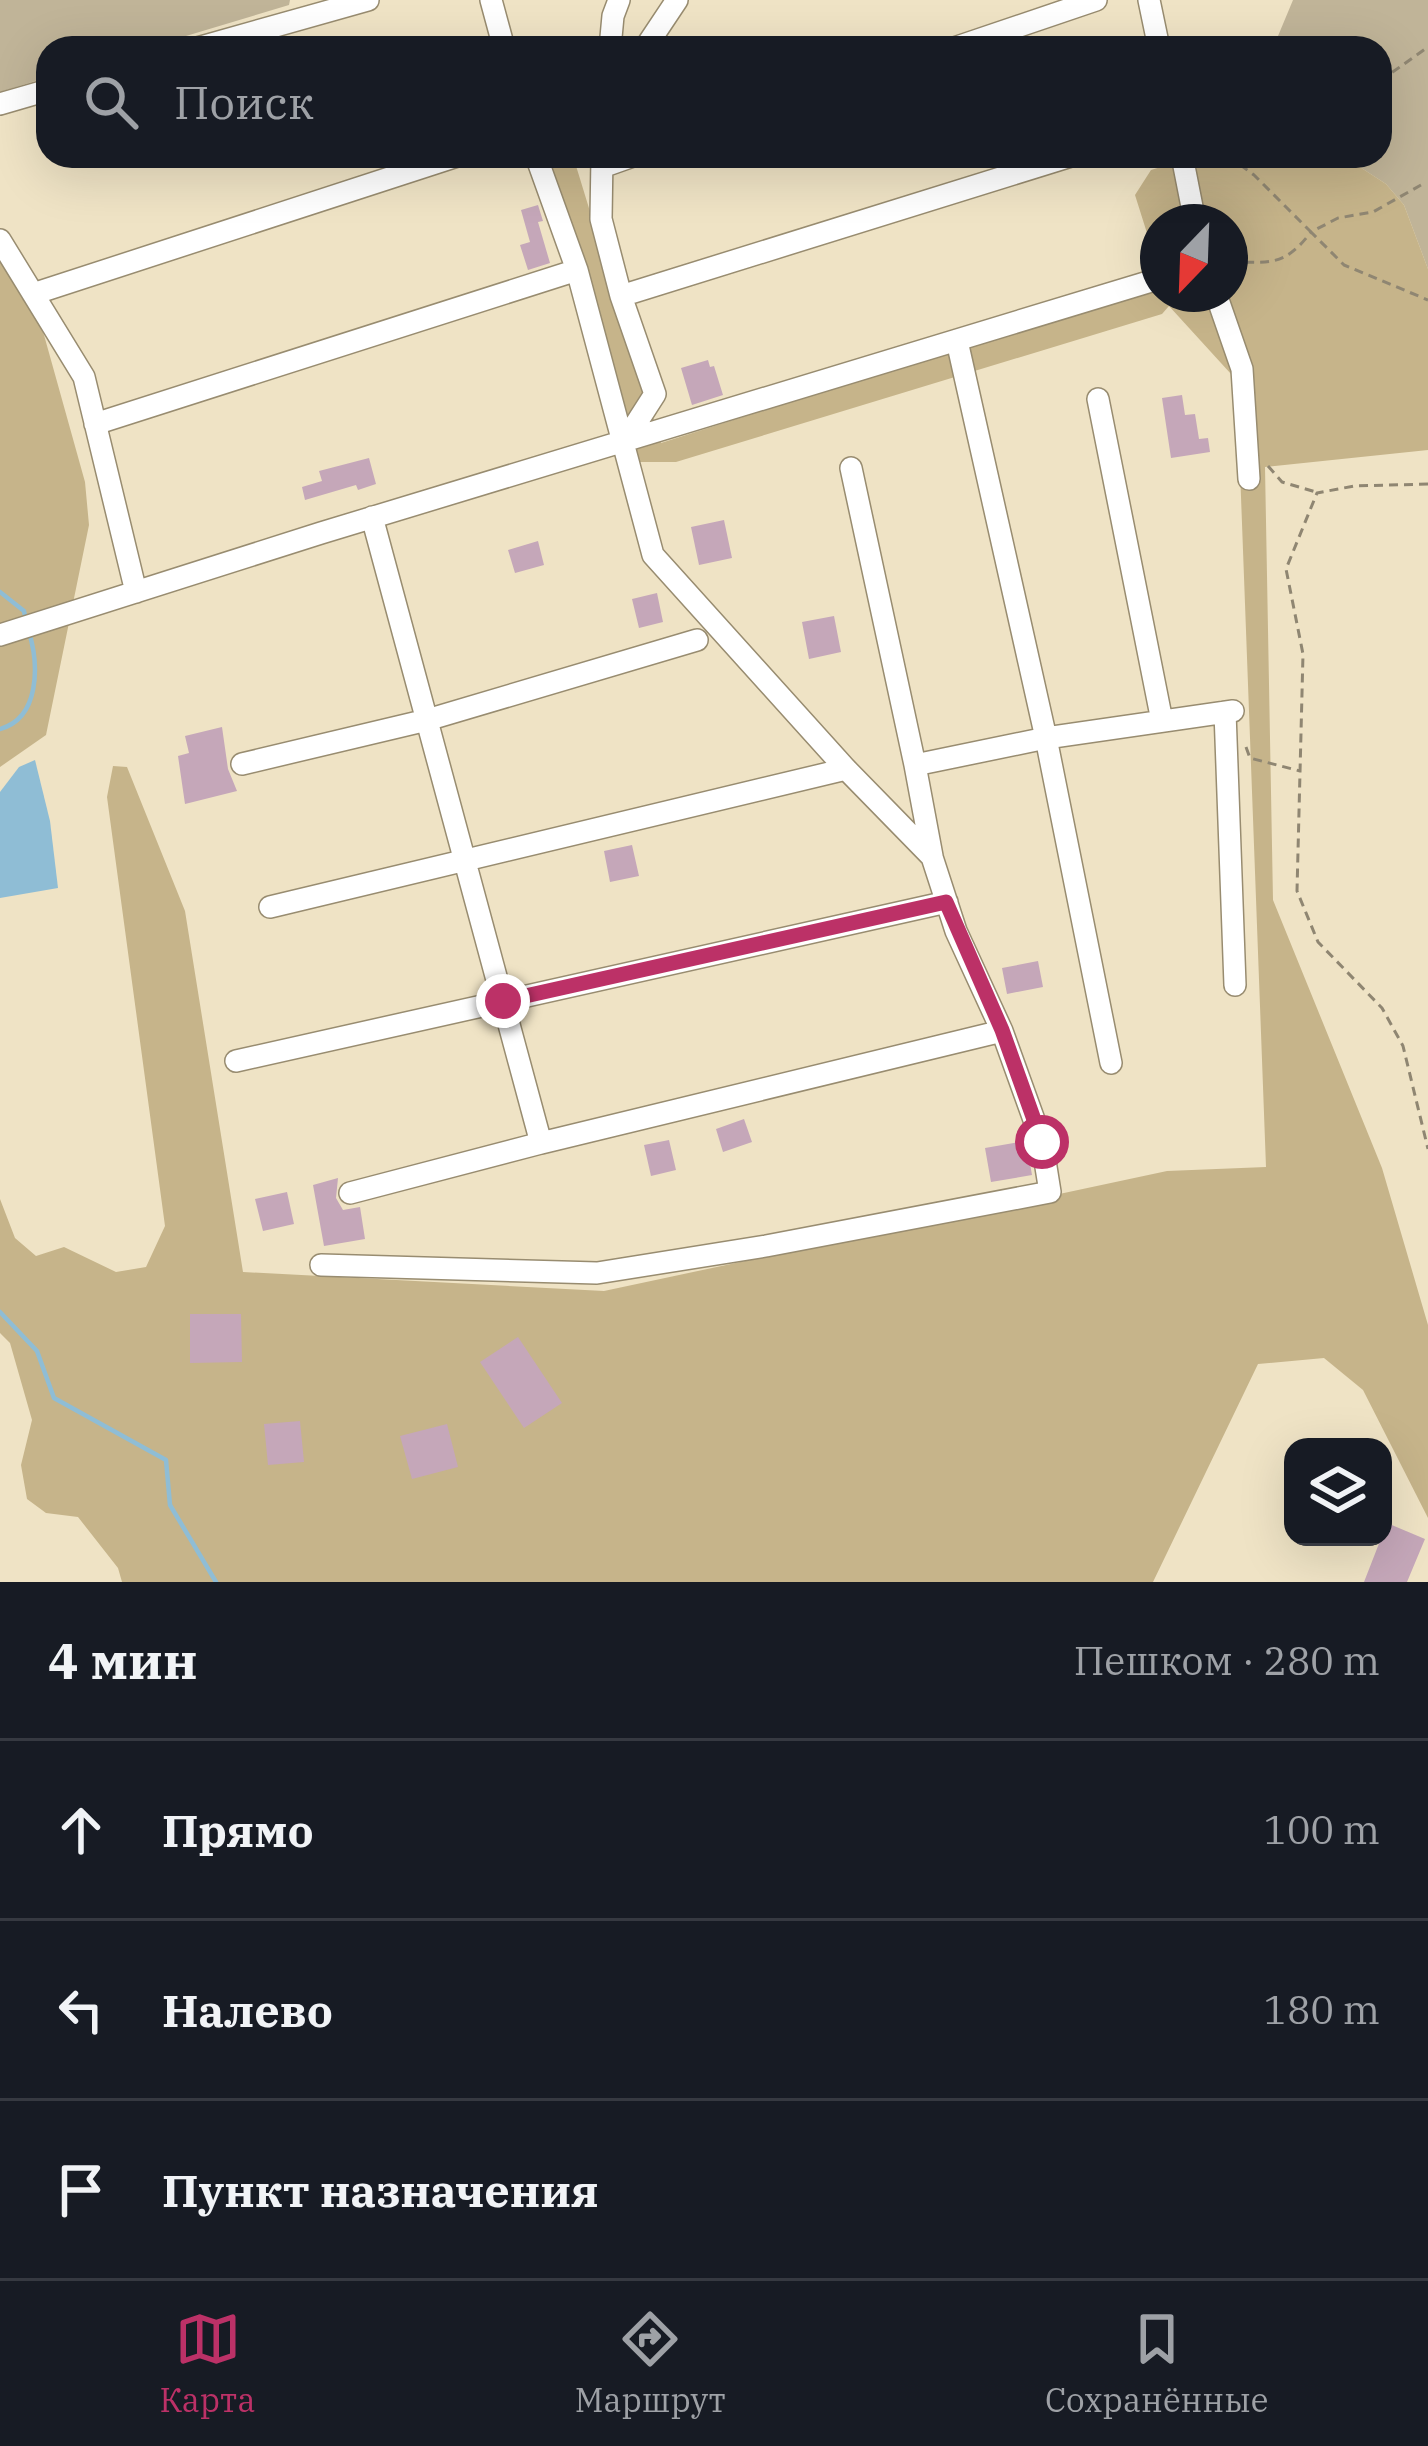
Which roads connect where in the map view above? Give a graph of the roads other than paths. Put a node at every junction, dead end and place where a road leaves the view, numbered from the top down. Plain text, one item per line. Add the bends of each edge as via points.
1 (368, 0) edge
2 (490, 0) edge
3 (620, 0) edge
4 (676, 0) edge
5 (1096, 0) edge
6 (1148, 0) edge
7 (240, 36) edge
8 (500, 36) edge
9 (611, 36) edge
10 (653, 36) edge
11 (990, 36) edge
12 (1156, 36) edge
13 (36, 94) edge
14 (0, 104) edge
15 (420, 168) edge
16 (540, 168) edge
17 (602, 168) edge
18 (1032, 168) edge
19 (1184, 168) edge
20 (1191, 204) edge
21 (0, 240) edge
22 (577, 270) junction
23 (1140, 285) edge
24 (33, 294) junction
25 (621, 296) junction
26 (1222, 312) edge
27 (956, 341) junction
28 (1098, 399) dead end
29 (95, 424) junction
30 (622, 444) junction
31 (851, 467) dead end
32 (1249, 479) dead end
33 (372, 518) junction
34 (136, 592) junction
35 (0, 635) edge
36 (697, 640) dead end
37 (427, 720) junction
38 (1162, 721) junction
39 (1046, 738) junction
40 (242, 764) dead end
41 (915, 765) junction
42 (846, 769) junction
43 (932, 857) junction
44 (466, 862) junction
45 (946, 902) junction
46 (270, 908) dead end
47 (1235, 986) dead end
48 (503, 1001) junction
49 (1002, 1030) junction
50 (236, 1061) dead end
51 (1111, 1063) dead end
52 (541, 1143) junction
53 (350, 1193) dead end
54 (321, 1264) dead end

1 - 7 street
2 - 8 street
3 - 9 street
4 - 10 street
5 - 11 street
6 - 12 street
13 - 14 street
15 - 24 street
16 - 22 street
17 - 25 street via 601,219
18 - 25 street
19 - 20 street
21 - 24 street
22 - 29 street
22 - 30 street
23 - 27 street
24 - 29 street via 84,377
25 - 30 street via 655,394
26 - 32 street via 1242,369
27 - 30 street
27 - 39 street
28 - 38 street
29 - 34 street
30 - 33 street
30 - 42 street via 653,555
31 - 41 street
33 - 34 street
33 - 37 street
34 - 35 street
36 - 37 street
37 - 40 street
37 - 44 street
38 - 39 street
38 - 47 street via 1229,711
39 - 41 street
39 - 51 street
41 - 43 street
42 - 43 street
42 - 44 street
43 - 45 street
44 - 46 street
44 - 48 street
45 - 48 street
45 - 49 street
48 - 50 street
48 - 52 street
49 - 52 street
49 - 54 street via 1042,1142 1050,1192 597,1273
52 - 53 street

